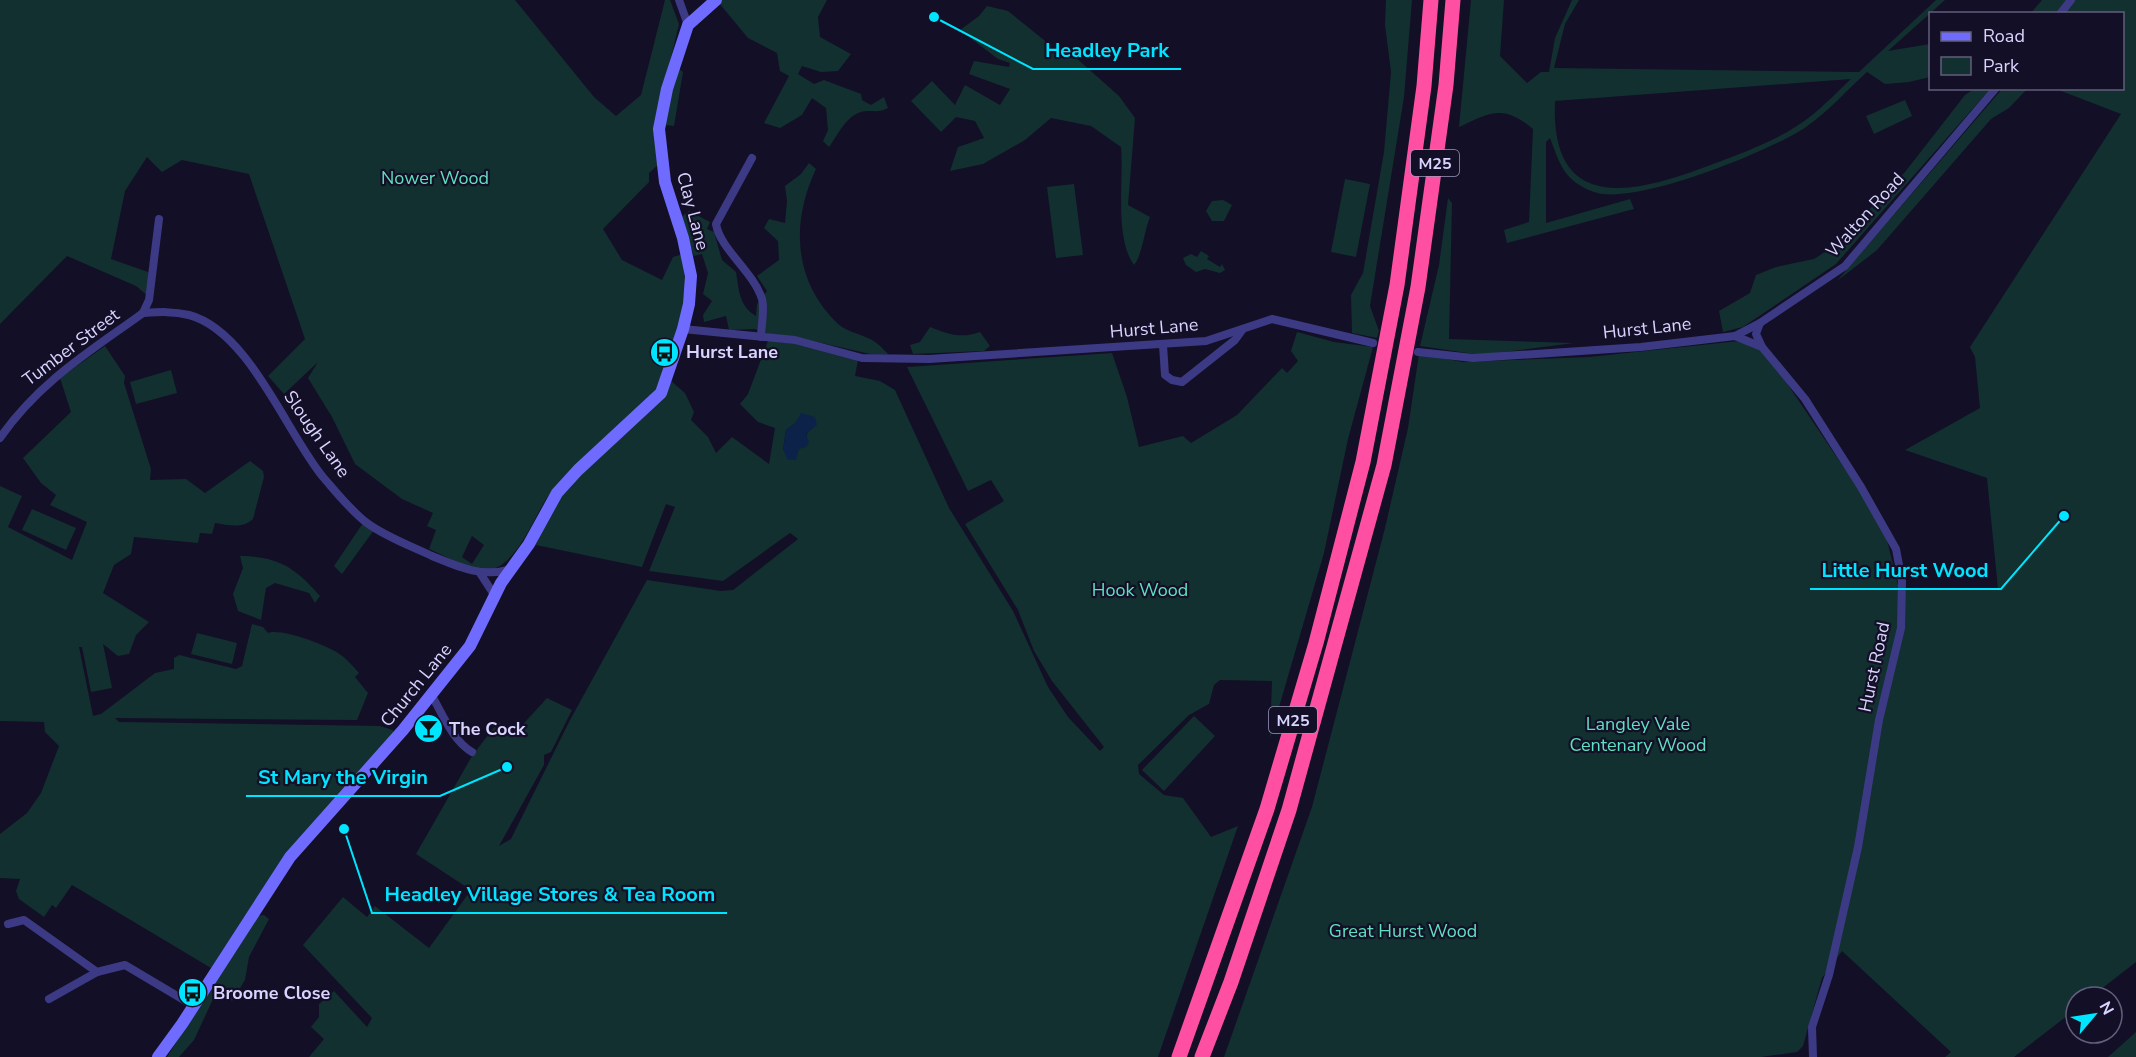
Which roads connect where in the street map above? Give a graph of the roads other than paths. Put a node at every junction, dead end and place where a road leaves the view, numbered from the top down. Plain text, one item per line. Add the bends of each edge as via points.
1 (679, 0) edge
2 (716, 0) edge
3 (1431, 0) edge
4 (1453, 0) edge
5 (2071, 0) edge
6 (2062, 12) edge
7 (688, 25) junction
8 (1994, 90) edge
9 (752, 158) dead end
10 (159, 219) dead end
11 (149, 300) junction
12 (160, 312) junction
13 (143, 313) junction
14 (1760, 323) junction
15 (683, 329) junction
16 (1243, 329) junction
17 (1735, 336) junction
18 (761, 337) junction
19 (1373, 343) dead end
20 (1163, 345) junction
21 (1762, 347) junction
22 (1418, 352) dead end
23 (0, 438) edge
24 (511, 568) junction
25 (480, 573) junction
26 (495, 596) junction
27 (432, 696) junction
28 (472, 752) dead end
29 (8, 924) dead end
30 (97, 972) junction
31 (49, 999) dead end
32 (194, 1006) junction
33 (158, 1057) edge
34 (1179, 1057) edge
35 (1202, 1057) edge
36 (1813, 1057) edge

1 - 7 street
2 - 7 street
3 - 34 highway, M25 via 1424,86 1397,285 1363,462 1267,809
4 - 35 highway, M25 via 1446,85 1418,287 1384,465 1289,810 1232,982
5 - 6 street
7 - 15 street, Clay Lane via 667,89 659,129 665,182 691,276
8 - 14 street, Walton Road via 1845,266
9 - 18 street via 716,224 717,234 752,276 763,301
10 - 11 street
11 - 12 street
11 - 13 street
12 - 13 street, Slough Lane
12 - 25 street, Slough Lane via 190,316 229,340 253,369 322,476 367,523
13 - 23 street, Tumber Street via 42,387
14 - 17 street, Walton Road
14 - 21 street via 1756,334
15 - 18 street, Hurst Lane
15 - 24 street, Church Lane via 661,393 557,493
16 - 19 street, Hurst Lane via 1272,319
16 - 20 street, Hurst Lane via 1206,341
16 - 20 street via 1235,340 1182,382 1165,375
17 - 21 street, Hurst Road
17 - 22 street, Hurst Lane via 1641,347 1473,358
18 - 20 street, Hurst Lane via 795,340 862,358 929,359
21 - 36 street, Hurst Road via 1799,391 1861,487 1896,549 1902,582 1901,628 1858,847 1829,975 1812,1027
24 - 25 street, Slough Lane
24 - 26 street, Church Lane
25 - 26 street
26 - 27 street, Church Lane via 470,646
27 - 28 street via 455,736
27 - 32 street, Church Lane via 290,857
29 - 30 street via 24,920
30 - 31 street
30 - 32 street via 125,965
32 - 33 street, Church Lane

